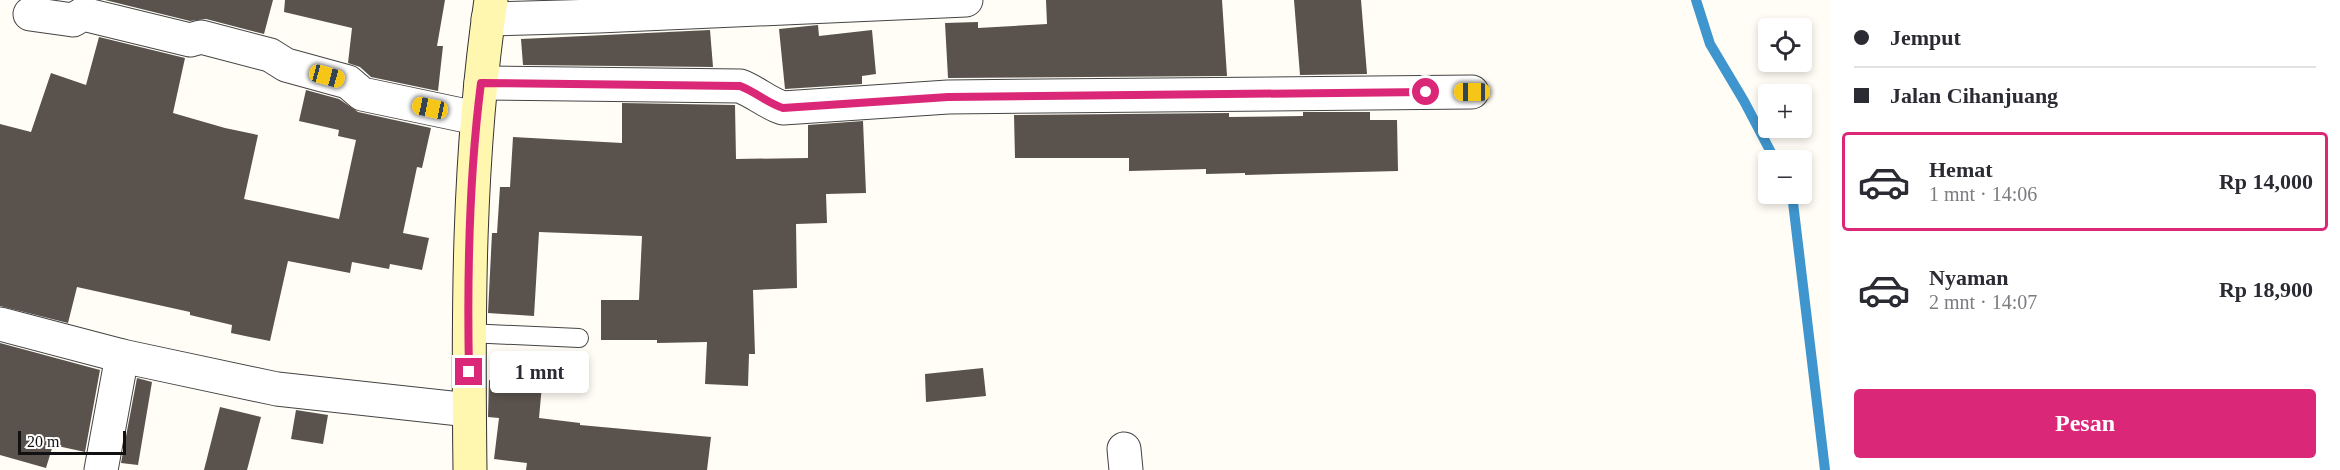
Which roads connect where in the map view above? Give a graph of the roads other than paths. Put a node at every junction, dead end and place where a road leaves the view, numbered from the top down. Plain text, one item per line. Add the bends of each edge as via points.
1 (966, 0) edge
2 (489, 9) edge
3 (30, 15) dead end
4 (481, 83) junction
5 (1472, 92) dead end
6 (476, 118) junction
7 (0, 324) edge
8 (468, 333) junction
9 (579, 338) dead end
10 (122, 356) junction
11 (469, 410) junction
12 (101, 470) edge
13 (470, 470) edge

1 - 2 street via 611,16
2 - 4 main road
3 - 6 street via 73,20 83,14 190,40 201,37 348,82 362,94
4 - 5 street via 740,86 783,108 948,97
4 - 6 main road
6 - 8 main road
7 - 10 street
8 - 9 lane
8 - 11 main road
10 - 11 street via 277,389
10 - 12 street
11 - 13 main road

